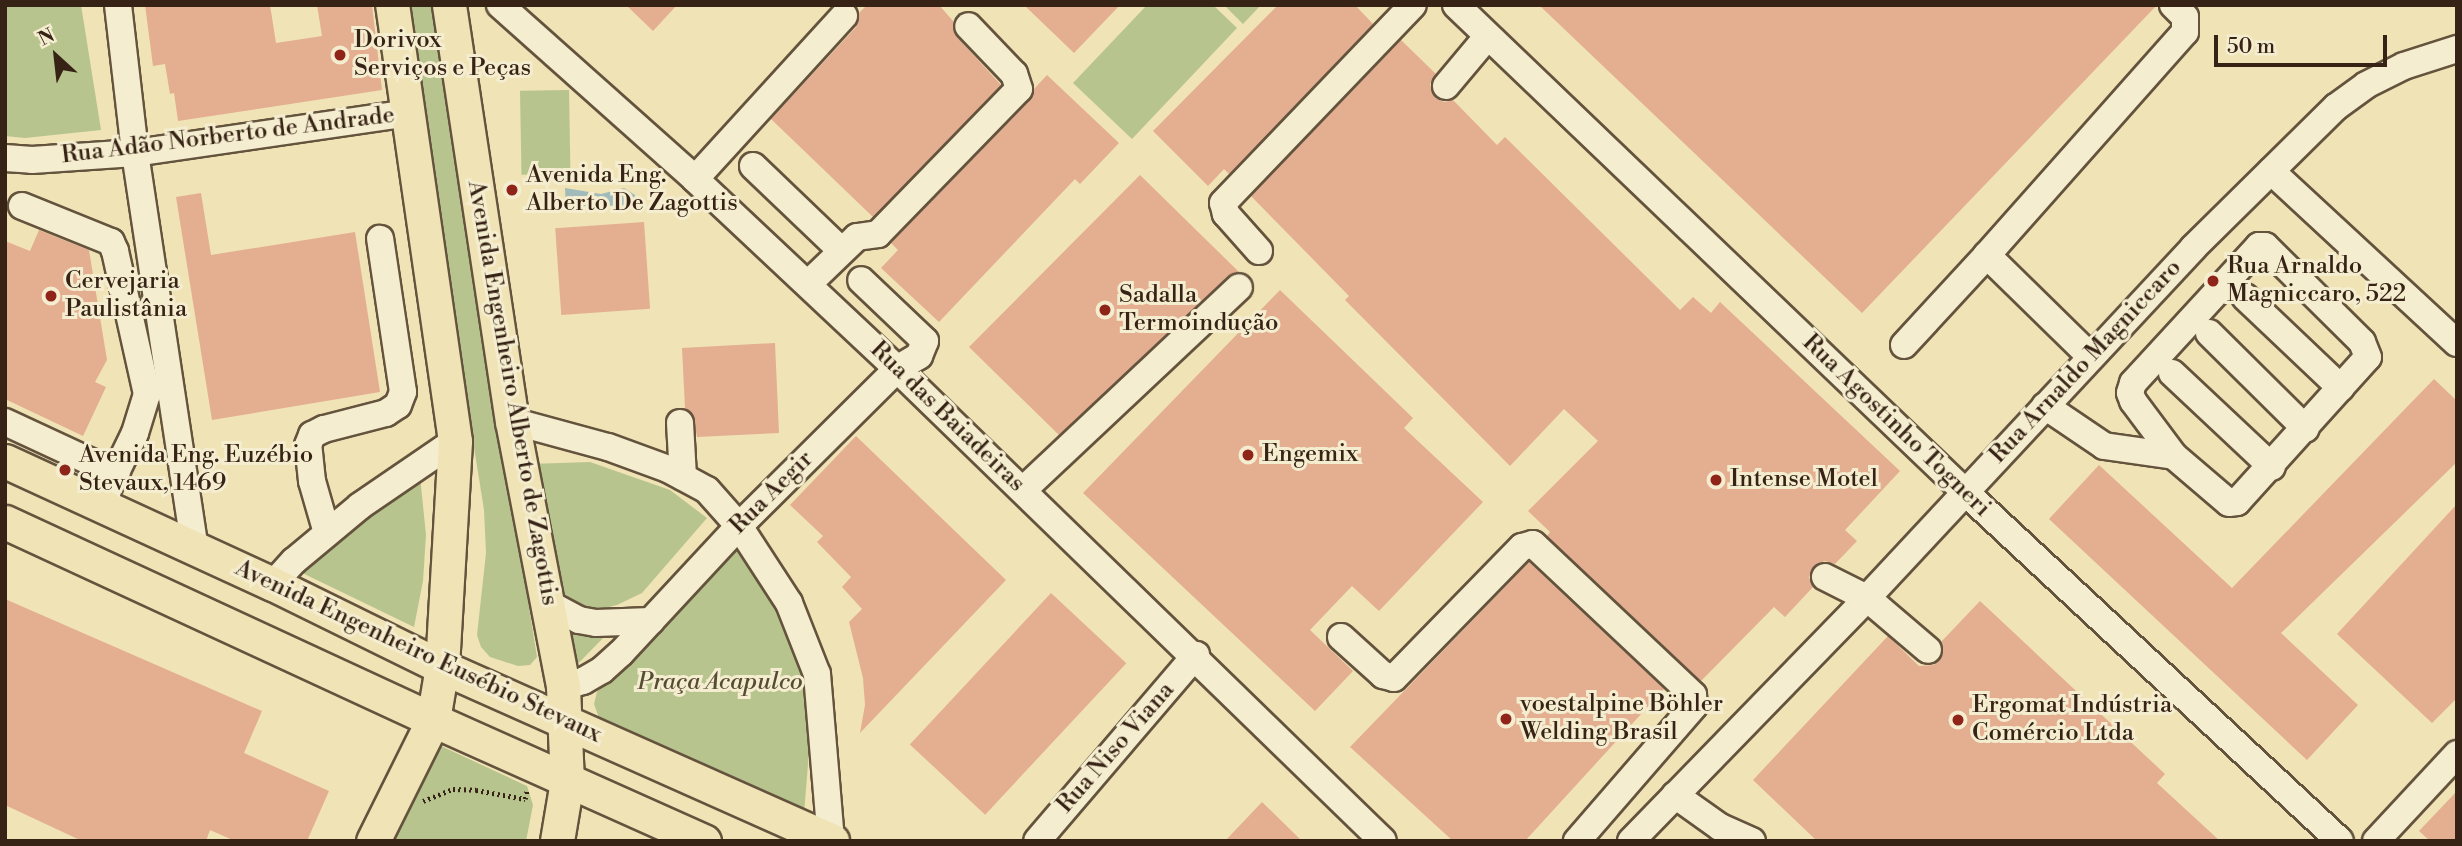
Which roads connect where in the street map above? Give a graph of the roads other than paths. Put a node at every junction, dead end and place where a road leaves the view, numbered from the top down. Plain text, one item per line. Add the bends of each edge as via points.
1 (117, 5) edge
2 (392, 5) edge
3 (449, 5) edge
4 (499, 5) edge
5 (1413, 5) edge
6 (1456, 5) edge
7 (2173, 5) edge
8 (844, 16) dead end
9 (968, 26) dead end
10 (1488, 36) junction
11 (2457, 49) edge
12 (1446, 86) dead end
13 (408, 113) junction
14 (135, 153) junction
15 (5, 158) edge
16 (753, 166) dead end
17 (2271, 172) junction
18 (695, 179) junction
19 (22, 206) dead end
20 (380, 239) dead end
21 (841, 250) junction
22 (1259, 251) dead end
23 (1987, 256) junction
24 (861, 280) dead end
25 (807, 284) junction
26 (1239, 287) dead end
27 (2245, 297) dead end
28 (2209, 333) dead end
29 (2457, 343) edge
30 (1904, 345) dead end
31 (2091, 357) junction
32 (897, 369) junction
33 (2172, 373) dead end
34 (2341, 388) junction
35 (2046, 406) junction
36 (512, 421) junction
37 (5, 422) edge
38 (680, 423) dead end
39 (2306, 429) junction
40 (455, 441) junction
41 (2174, 456) junction
42 (2272, 467) junction
43 (15, 472) edge
44 (117, 474) junction
45 (683, 477) junction
46 (1023, 490) junction
47 (1965, 492) junction
48 (100, 505) junction
49 (5, 522) edge
50 (739, 526) junction
51 (327, 533) junction
52 (195, 550) junction
53 (1825, 577) dead end
54 (273, 584) junction
55 (1867, 598) junction
56 (549, 604) junction
57 (650, 621) junction
58 (1341, 637) dead end
59 (1927, 650) dead end
60 (1196, 655) junction
61 (442, 667) junction
62 (563, 687) junction
63 (433, 720) junction
64 (564, 722) junction
65 (2457, 754) edge
66 (567, 781) junction
67 (724, 792) junction
68 (1675, 795) junction
69 (1713, 834) edge
70 (693, 836) edge
71 (373, 841) edge
72 (557, 841) edge
73 (832, 841) edge
74 (1037, 841) edge
75 (1383, 841) edge
76 (1577, 841) edge
77 (1631, 841) edge
78 (1752, 841) edge
79 (2340, 841) edge
80 (2376, 841) edge

1 - 14 street
2 - 13 main road
3 - 36 main road, Avenida Engenheiro Alberto de Zagottis
4 - 18 street, Rua das Baiadeiras
5 - 22 street via 1223,203 1226,214
6 - 10 street, Rua Agostinho Togneri
7 - 23 street via 2185,17 2185,32
8 - 18 street
9 - 21 street via 1014,74 1019,89 878,234 857,237
10 - 12 street
10 - 47 street, Rua Agostinho Togneri
11 - 17 street, Rua Arnaldo Magniccaro via 2404,66 2366,85 2336,107
13 - 14 street, Rua Adão Norberto de Andrade
13 - 40 main road
14 - 15 street, Rua Adão Norberto de Andrade
14 - 52 street
16 - 21 street
17 - 29 street
17 - 31 street, Rua Arnaldo Magniccaro
18 - 25 street, Rua das Baiadeiras
19 - 44 street via 111,242 115,251 147,394
20 - 51 street via 403,393 398,405 386,413 312,435 307,445 312,481
21 - 25 street
23 - 30 street
23 - 31 street
24 - 32 street, Rua Aegir via 925,341 919,356
25 - 32 street, Rua das Baiadeiras
26 - 46 street
27 - 34 street
28 - 39 street
31 - 35 street, Rua Arnaldo Magniccaro
32 - 46 street, Rua das Baiadeiras
32 - 50 street, Rua Aegir
33 - 42 street
34 - 39 street
34 - 41 street via 2368,358 2368,351 2265,246 2259,246 2133,383 2133,401
35 - 41 street via 2104,446
35 - 47 street, Rua Arnaldo Magniccaro
36 - 45 street via 608,447
36 - 56 main road, Avenida Engenheiro Alberto de Zagottis
37 - 44 street
38 - 45 street
39 - 42 street
40 - 51 street
40 - 61 main road
41 - 42 street via 2229,503 2236,502
43 - 48 main road, Avenida Engenheiro Eusébio Stevaux
44 - 48 street
45 - 50 street via 707,490
46 - 60 street, Rua das Baiadeiras
47 - 55 street, Rua Arnaldo Magniccaro
47 - 79 street, Rua Agostinho Togneri
48 - 52 main road, Avenida Engenheiro Eusébio Stevaux
49 - 63 main road
50 - 57 street, Rua Aegir
50 - 73 street via 789,603 817,674
51 - 54 street
52 - 54 main road, Avenida Engenheiro Eusébio Stevaux
53 - 55 street
54 - 61 main road, Avenida Engenheiro Eusébio Stevaux
55 - 59 street
55 - 68 street, Rua Arnaldo Magniccaro
56 - 57 street via 579,620
56 - 62 main road, Avenida Engenheiro Alberto de Zagottis
57 - 62 street, Rua Aegir via 602,670
58 - 76 street via 1383,675 1394,678 1522,547 1533,544 1693,695 1694,706
60 - 74 street, Rua Niso Viana
60 - 75 street, Rua das Baiadeiras
61 - 63 main road
61 - 64 main road, Avenida Engenheiro Eusébio Stevaux
62 - 64 main road, Avenida Engenheiro Alberto de Zagottis
63 - 66 main road
63 - 71 main road
64 - 66 main road, Avenida Engenheiro Alberto de Zagottis
64 - 67 main road, Avenida Engenheiro Eusébio Stevaux
65 - 80 street
66 - 70 main road
66 - 72 main road, Avenida Engenheiro Alberto de Zagottis
67 - 70 main road via 698,803 690,812
67 - 73 main road, Avenida Engenheiro Eusébio Stevaux
68 - 69 street
68 - 77 street, Rua Arnaldo Magniccaro
69 - 78 street

